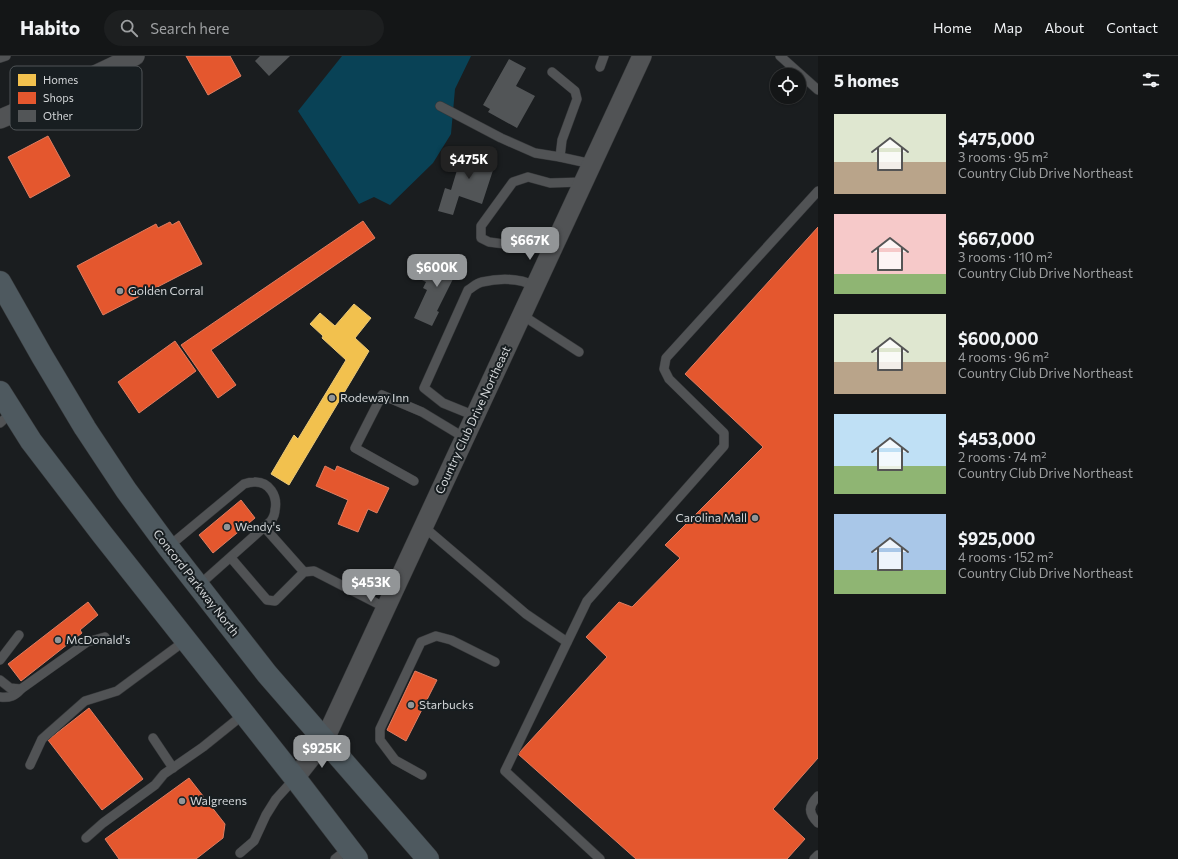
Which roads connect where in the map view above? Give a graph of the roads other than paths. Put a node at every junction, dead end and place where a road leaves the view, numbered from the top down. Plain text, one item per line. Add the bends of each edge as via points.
1 (6, 56) edge
2 (135, 56) edge
3 (604, 56) edge
4 (642, 56) edge
5 (780, 56) edge
6 (0, 58) edge
7 (113, 61) edge
8 (104, 66) edge
9 (600, 67) dead end
10 (552, 72) dead end
11 (818, 90) edge
12 (440, 106) dead end
13 (10, 115) edge
14 (0, 119) edge
15 (560, 157) junction
16 (592, 164) junction
17 (583, 182) junction
18 (818, 191) edge
19 (552, 250) junction
20 (0, 282) edge
21 (535, 286) junction
22 (522, 315) junction
23 (579, 352) dead end
24 (0, 392) edge
25 (475, 416) junction
26 (6, 417) edge
27 (465, 438) junction
28 (414, 481) dead end
29 (424, 527) junction
30 (265, 528) junction
31 (168, 547) junction
32 (231, 558) junction
33 (304, 572) junction
34 (198, 586) junction
35 (386, 608) junction
36 (19, 635) dead end
37 (105, 637) dead end
38 (186, 640) junction
39 (567, 642) junction
40 (0, 660) edge
41 (496, 662) dead end
42 (0, 680) edge
43 (21, 689) junction
44 (0, 697) edge
45 (244, 714) junction
46 (153, 738) dead end
47 (324, 741) junction
48 (30, 765) dead end
49 (173, 768) junction
50 (422, 775) dead end
51 (295, 778) junction
52 (818, 796) edge
53 (818, 823) edge
54 (86, 838) dead end
55 (240, 853) dead end
56 (347, 855) edge
57 (818, 855) edge
58 (428, 859) edge
59 (600, 859) edge
60 (814, 859) edge

1 - 6 lane
2 - 7 street
3 - 9 lane
4 - 16 street, Country Club Drive Northeast
5 - 11 lane
7 - 8 street
10 - 15 lane via 575,91 577,99 562,140
12 - 15 lane via 535,153
13 - 14 street
15 - 16 lane
16 - 17 street, Country Club Drive Northeast
17 - 19 street, Country Club Drive Northeast
17 - 19 lane via 550,183 528,177 513,182 481,226 481,238 489,242
18 - 39 lane via 666,358 664,369 669,379 724,433 724,446 587,601
19 - 21 street, Country Club Drive Northeast
20 - 31 highway, Concord Parkway North via 85,428
21 - 22 street, Country Club Drive Northeast
21 - 25 lane via 506,279 481,282 468,290 424,388 443,403
22 - 23 lane
22 - 25 street, Country Club Drive Northeast
24 - 26 highway
25 - 27 street, Country Club Drive Northeast
26 - 38 highway via 31,441
27 - 28 lane via 422,412 382,395 355,448
27 - 29 street, Country Club Drive Northeast
29 - 35 street, Country Club Drive Northeast
29 - 39 lane via 526,614
30 - 31 lane via 276,510 273,492 265,484 244,484
30 - 32 lane
30 - 33 lane
31 - 34 highway, Concord Parkway North
32 - 33 lane via 267,600 275,601
32 - 34 lane
33 - 35 lane via 314,571
34 - 47 highway, Concord Parkway North
35 - 47 street, Country Club Drive Northeast
36 - 40 lane
37 - 43 lane via 87,642
38 - 45 highway
38 - 48 lane via 117,691 85,701 42,739
39 - 59 lane via 505,770
41 - 50 lane via 451,640 436,636 421,642 380,729 380,740 395,760
42 - 43 lane via 10,688
43 - 44 lane via 17,694
45 - 49 lane
45 - 51 highway
46 - 49 lane
47 - 51 street, Country Club Drive Northeast
47 - 58 highway, Concord Parkway North
49 - 54 lane
51 - 55 lane via 276,799 254,841
51 - 56 highway
52 - 53 lane via 810,809
57 - 60 lane

